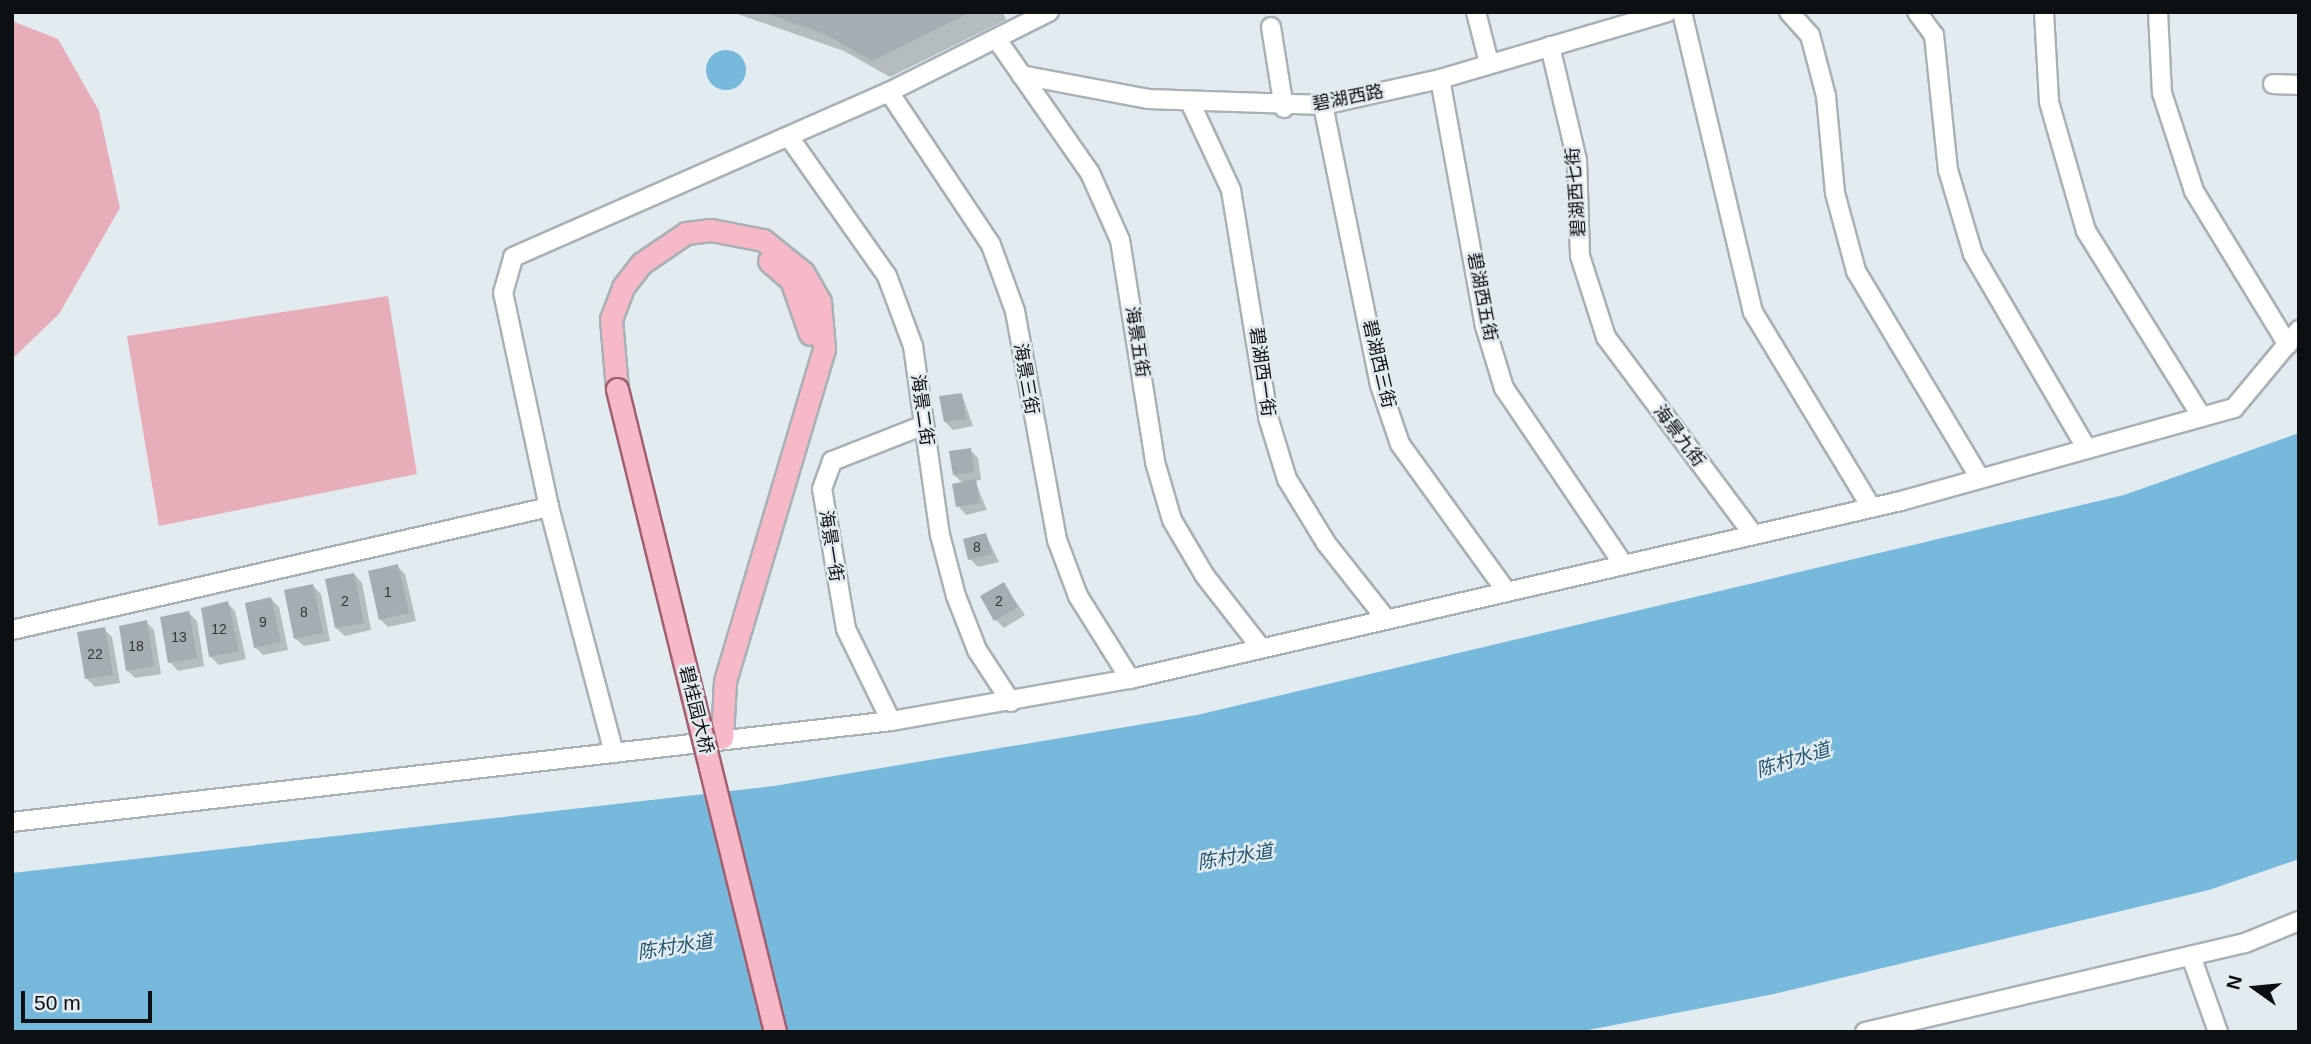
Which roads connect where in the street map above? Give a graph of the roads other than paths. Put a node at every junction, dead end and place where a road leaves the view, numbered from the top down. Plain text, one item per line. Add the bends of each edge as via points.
1 (1049, 12) edge
2 (1476, 12) edge
3 (1667, 12) edge
4 (1682, 12) edge
5 (1788, 12) edge
6 (1917, 12) edge
7 (2044, 12) edge
8 (2158, 12) edge
9 (1272, 27) dead end
10 (998, 41) junction
11 (1550, 46) junction
12 (1489, 63) junction
13 (1021, 75) junction
14 (1440, 79) junction
15 (2273, 84) dead end
16 (2299, 85) edge
17 (889, 92) junction
18 (1190, 102) junction
19 (1323, 105) junction
20 (1284, 108) junction
21 (789, 137) junction
22 (2299, 330) edge
23 (1606, 337) joint
24 (2288, 345) junction
25 (624, 389) junction
26 (2202, 417) junction
27 (924, 425) junction
28 (2087, 449) junction
29 (1980, 478) junction
30 (549, 507) junction
31 (1871, 508) junction
32 (1753, 534) junction
33 (1623, 564) junction
34 (1506, 592) junction
35 (1386, 619) junction
36 (12, 630) edge
37 (1261, 649) junction
38 (1130, 679) junction
39 (1012, 702) junction
40 (891, 721) junction
41 (716, 739) junction
42 (614, 753) junction
43 (12, 822) edge
44 (2299, 921) edge
45 (2191, 956) junction
46 (775, 1032) edge
47 (785, 1032) edge
48 (1865, 1032) edge
49 (2218, 1032) edge

1 - 10 street
2 - 12 street
3 - 11 street, 碧湖西路
4 - 31 street via 1753,312
5 - 29 street via 1810,34 1822,83 1835,193 1856,271
6 - 28 street via 1934,35 1948,170 1973,254
7 - 26 street via 2049,102 2086,231
8 - 24 street via 2162,93 2194,191
9 - 20 street
10 - 13 street, 海景五街
10 - 17 street
11 - 12 street, 碧湖西路
11 - 23 street, 碧湖西七街 via 1577,160 1580,256
12 - 14 street, 碧湖西路
13 - 18 street, 碧湖西路
13 - 37 street, 海景五街 via 1090,173 1120,240 1155,462 1172,520 1205,576
14 - 19 street, 碧湖西路
14 - 33 street, 碧湖西五街 via 1485,326 1504,388
15 - 16 street
17 - 21 street
17 - 38 street, 海景三街 via 991,245 1015,311 1057,540 1078,596
18 - 20 street, 碧湖西路
18 - 35 street, 碧湖西一街 via 1231,190 1268,417 1287,479 1326,543
19 - 20 street, 碧湖西路
19 - 34 street, 碧湖西三街 via 1380,385 1400,444
21 - 27 street, 海景二街 via 887,276 913,346
21 - 30 street via 513,257 503,293
22 - 24 street
23 - 32 street, 海景九街
24 - 26 street via 2253,392 2234,408
25 - 41 main road via 622,328 646,276 668,257 720,242 751,248 791,280 807,311 813,350 713,689
25 - 46 main road, 碧桂园大桥, bridge
25 - 47 main road, 碧桂园大桥
26 - 28 street
27 - 39 street, 海景二街 via 956,596 978,650
27 - 40 street, 海景一街 via 832,461 822,489 846,629
28 - 29 street
29 - 31 street
30 - 36 street
30 - 42 street
31 - 32 street
32 - 33 street
33 - 34 street
34 - 35 street
35 - 37 street
37 - 38 street
38 - 39 street
39 - 40 street
40 - 41 street
41 - 42 street
42 - 43 street
44 - 45 street
45 - 48 street
45 - 49 street

